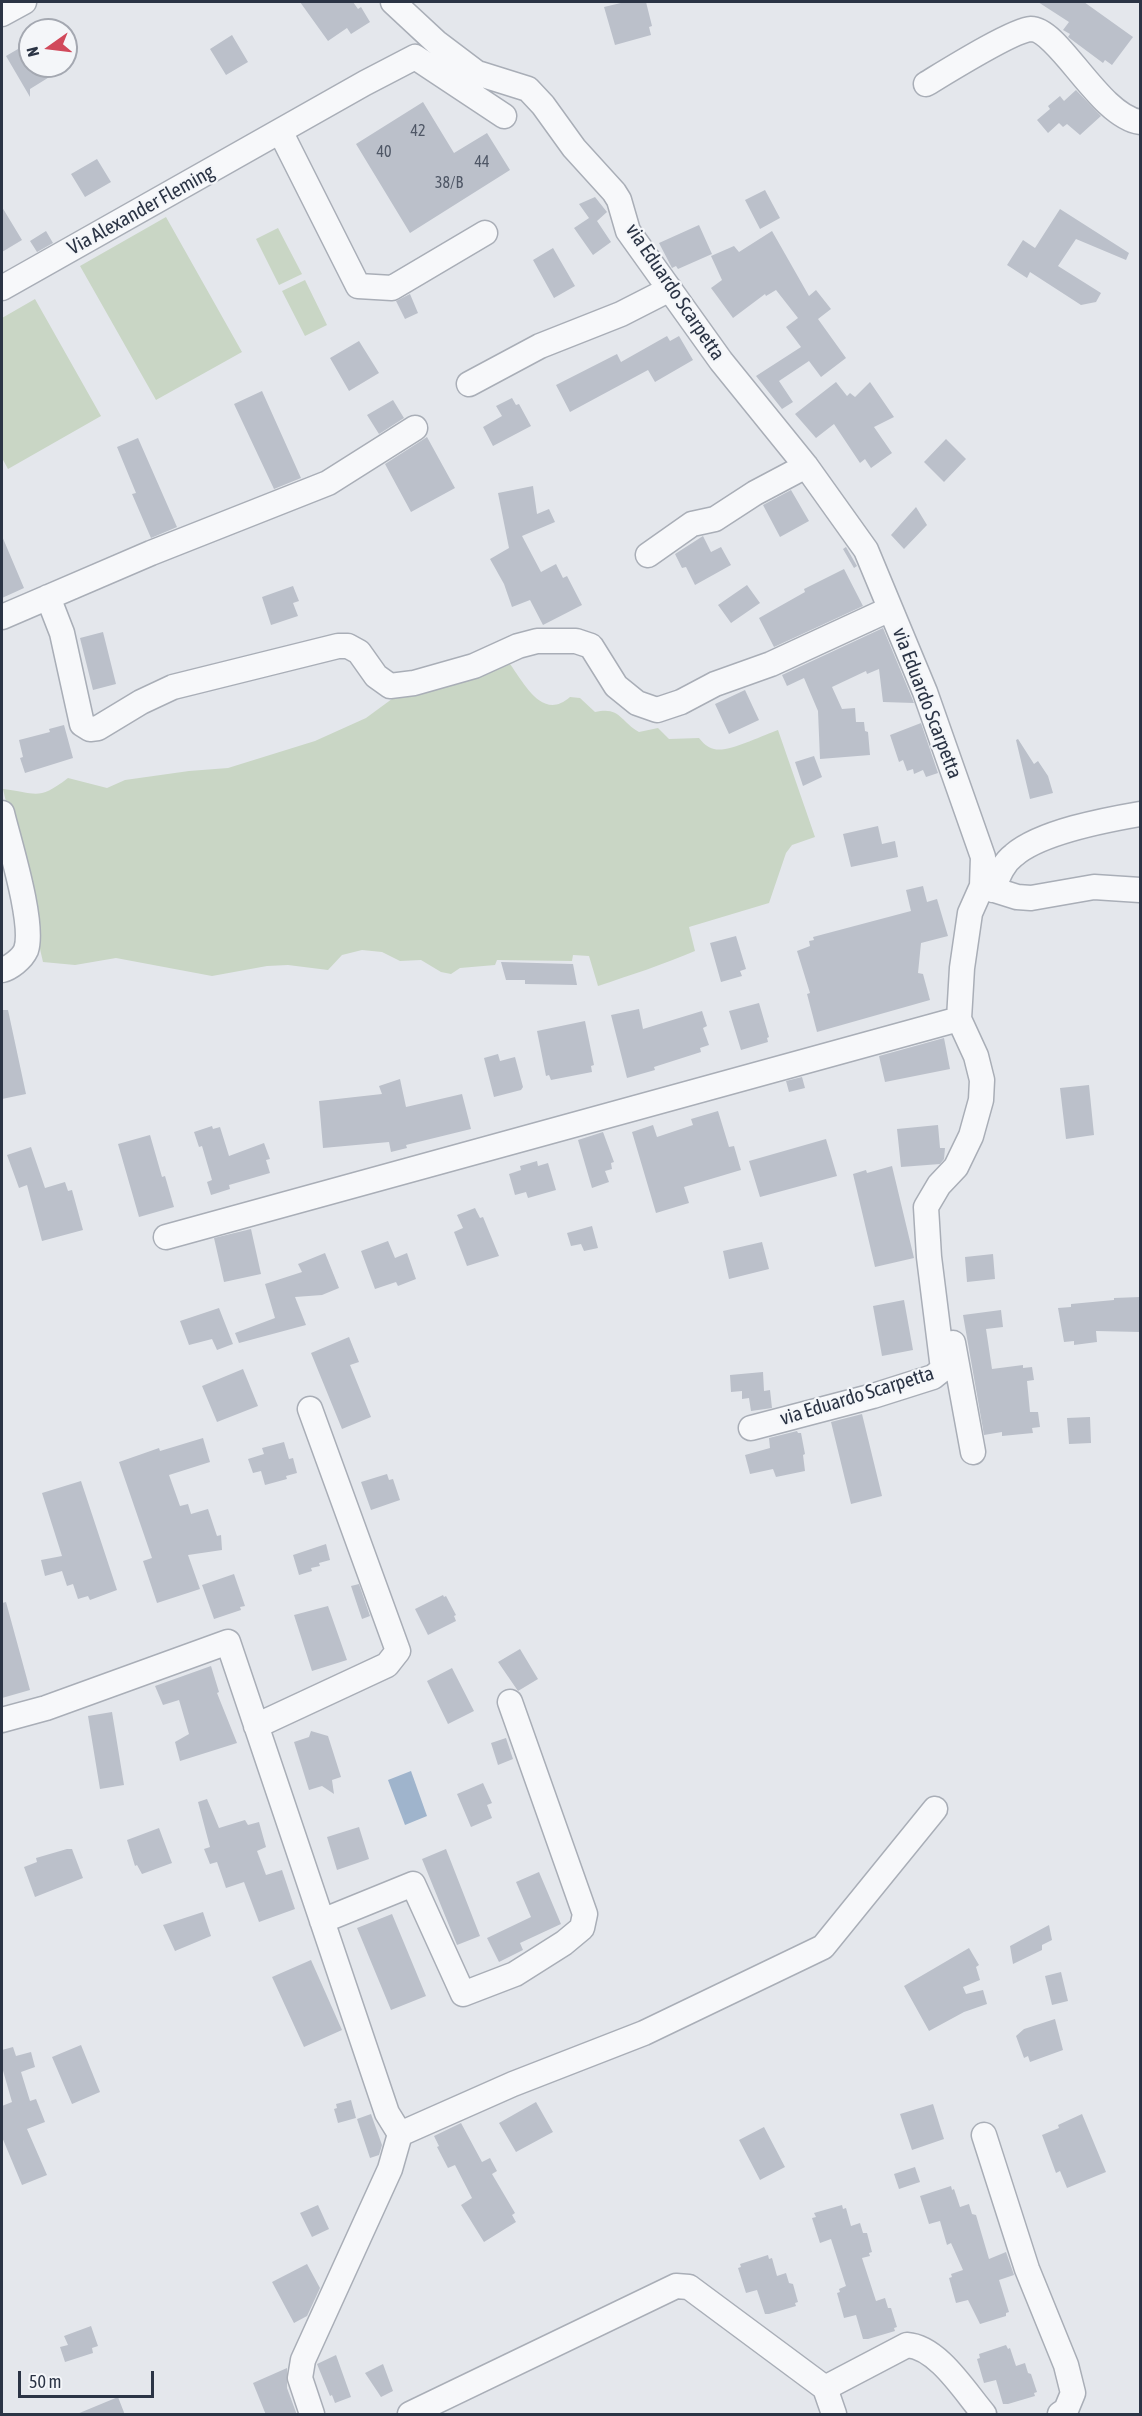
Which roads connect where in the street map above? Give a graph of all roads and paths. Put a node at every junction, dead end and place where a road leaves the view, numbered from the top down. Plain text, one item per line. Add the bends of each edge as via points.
1 (24, 2) edge
2 (393, 2) edge
3 (2, 14) edge
4 (926, 84) dead end
5 (504, 116) dead end
6 (1140, 122) edge
7 (280, 131) junction
8 (485, 233) dead end
9 (2, 288) edge
10 (670, 289) junction
11 (469, 384) dead end
12 (415, 428) dead end
13 (806, 466) junction
14 (648, 555) dead end
15 (48, 597) junction
16 (890, 609) junction
17 (2, 617) edge
18 (2, 813) edge
19 (1140, 814) edge
20 (987, 888) junction
21 (1140, 890) edge
22 (2, 970) edge
23 (958, 1019) junction
24 (939, 1185) junction
25 (166, 1237) dead end
26 (310, 1409) dead end
27 (751, 1428) dead end
28 (973, 1452) dead end
29 (510, 1702) dead end
30 (2, 1720) edge
31 (256, 1726) junction
32 (935, 1809) dead end
33 (322, 1921) junction
34 (400, 2134) junction
35 (984, 2136) dead end
36 (825, 2388) junction
37 (312, 2415) edge
38 (410, 2415) edge
39 (834, 2415) edge
40 (984, 2415) edge
41 (1060, 2415) edge

1 - 3 street
2 - 10 street, via Eduardo Scarpetta via 477,73 528,89 614,192 628,231
4 - 6 street via 1012,35 1033,29 1046,34 1121,115
5 - 7 street, Via Alexander Fleming via 415,57
7 - 8 street via 358,286 392,288
7 - 9 street, Via Alexander Fleming
10 - 11 street via 621,314 540,346
10 - 13 street, via Eduardo Scarpetta via 721,361
12 - 15 street via 328,483
13 - 14 street via 715,519 692,524
13 - 16 street, via Eduardo Scarpetta via 866,550
15 - 16 street via 62,633 82,723 90,729 173,687 338,646 359,652 376,676 390,686 474,666 537,641 576,641 591,646 616,686 637,703 657,710 771,664
15 - 17 street
16 - 20 street, via Eduardo Scarpetta via 926,692 964,798 983,857
18 - 22 street via 28,926 26,951 10,968
19 - 20 street via 1033,843 1013,855
20 - 21 street via 1031,898 1094,887
20 - 23 street, via Eduardo Scarpetta via 970,913
23 - 24 street, via Eduardo Scarpetta via 976,1056 982,1080 981,1100 971,1136 956,1167
23 - 25 street
24 - 27 street, via Eduardo Scarpetta via 926,1208 944,1369 933,1377 873,1396
24 - 28 street via 940,1254
26 - 31 street via 398,1651 387,1665
29 - 33 street via 585,1914 582,1928 515,1974 463,1994 413,1884
30 - 31 street via 228,1642
31 - 33 street
32 - 34 street via 823,1947 644,2033
33 - 34 street via 387,2112
34 - 37 street via 390,2169 303,2360 300,2378
35 - 41 street via 1027,2269 1066,2366 1073,2393
36 - 38 street via 688,2286 676,2286
36 - 39 street
36 - 40 street via 908,2345 919,2346 936,2358

